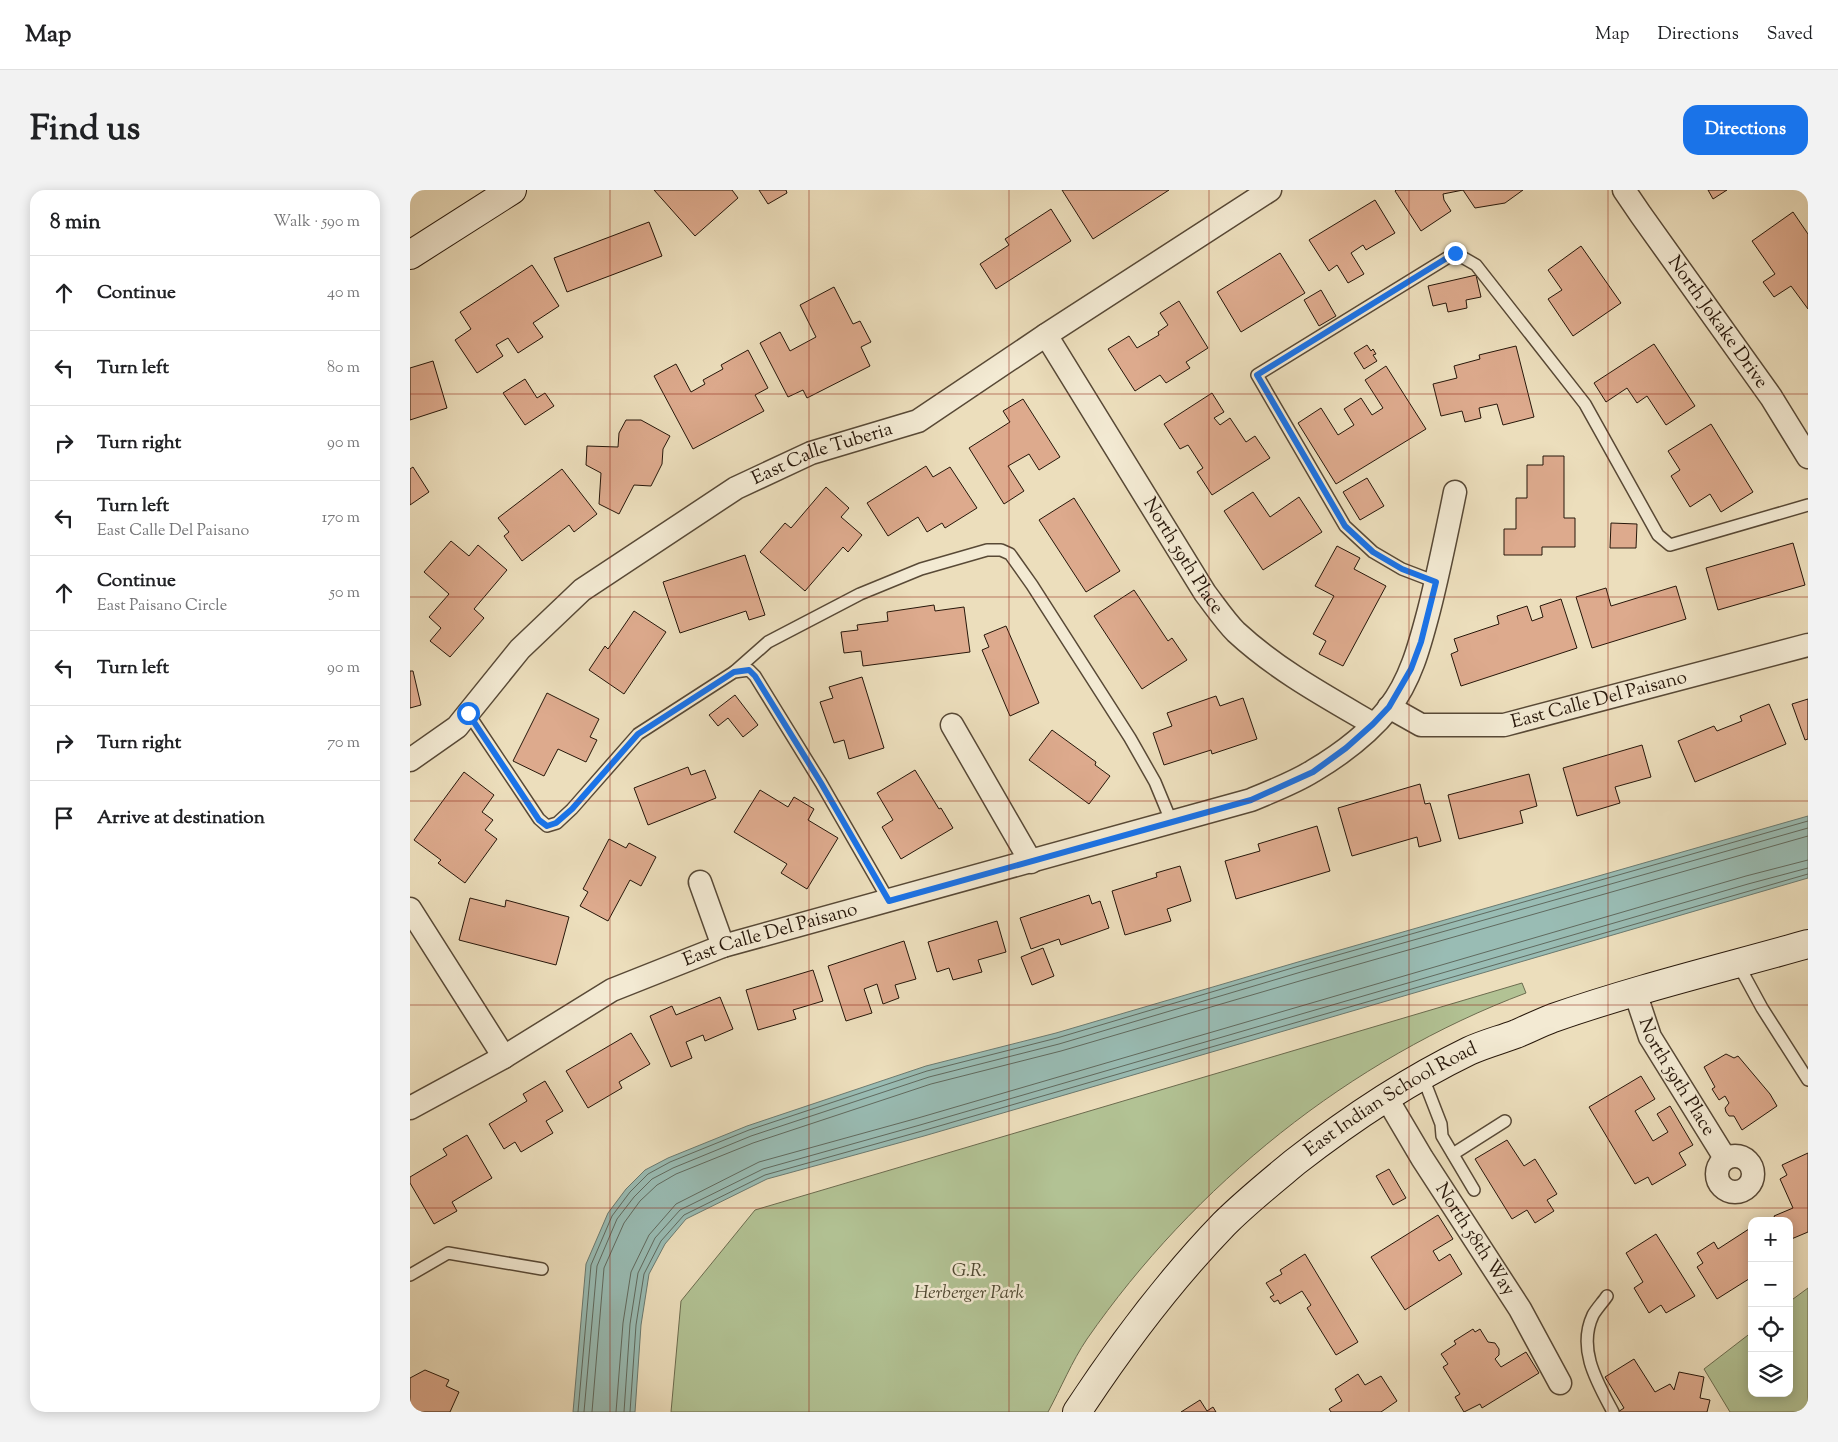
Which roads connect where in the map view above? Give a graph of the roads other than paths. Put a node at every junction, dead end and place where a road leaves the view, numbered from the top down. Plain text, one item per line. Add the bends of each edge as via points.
1 (512, 190) edge
2 (1270, 190) edge
3 (1624, 190) edge
4 (410, 255) edge
5 (1046, 335) junction
6 (1808, 457) edge
7 (1455, 492) dead end
8 (1808, 505) edge
9 (1436, 582) junction
10 (1808, 645) edge
11 (734, 672) junction
12 (1389, 707) junction
13 (468, 713) junction
14 (1373, 724) junction
15 (952, 725) dead end
16 (410, 760) edge
17 (1172, 823) junction
18 (1032, 862) junction
19 (700, 882) dead end
20 (889, 901) junction
21 (410, 909) edge
22 (1808, 944) edge
23 (723, 946) junction
24 (1738, 964) junction
25 (1635, 992) junction
26 (504, 1057) junction
27 (1422, 1075) junction
28 (1808, 1080) edge
29 (1386, 1097) junction
30 (410, 1108) edge
31 (1505, 1120) dead end
32 (1453, 1154) junction
33 (1725, 1158) dead end
34 (1474, 1190) dead end
35 (542, 1269) dead end
36 (410, 1275) edge
37 (1607, 1296) dead end
38 (1560, 1383) dead end
39 (1078, 1412) edge
40 (1613, 1412) edge

1 - 4 main road
2 - 5 street, East Calle Tuberia
3 - 6 street, North Jokake Drive via 1771,397
5 - 13 street, East Calle Tuberia via 918,421 811,453 736,488 582,590 520,649
5 - 14 street, North 59th Place via 1205,593 1235,630 1265,657 1306,686
7 - 9 street, East Calle Del Paisano
8 - 9 lane via 1670,545 1658,535 1584,404 1476,265 1455,253 1257,375 1345,526 1373,552 1402,569
9 - 12 street, East Calle Del Paisano via 1411,669
10 - 12 street, East Calle Del Paisano via 1504,725 1421,725
11 - 13 lane via 638,734 572,809 556,823 547,826 539,820
11 - 17 lane via 768,642 860,594 921,569 987,550 1001,550 1010,554 1032,585 1130,738 1155,782
11 - 20 lane via 749,670 755,676
12 - 14 street, East Calle Del Paisano
13 - 16 street, East Calle Tuberia via 457,727
14 - 17 street, East Calle Del Paisano via 1313,772 1251,800
15 - 18 street
17 - 18 street, East Calle Del Paisano
18 - 20 street, East Calle Del Paisano
19 - 23 street
20 - 23 street, East Calle Del Paisano
21 - 26 street
22 - 24 main road, East Indian School Road
23 - 26 street, East Calle Del Paisano via 612,990
24 - 25 main road, East Indian School Road
24 - 28 lane
25 - 27 main road, East Indian School Road via 1471,1049
25 - 33 street, North 59th Place via 1650,1037
26 - 30 street, East Calle Del Paisano
27 - 29 main road, East Indian School Road
27 - 32 lane via 1441,1124 1442,1136
29 - 38 street, North 58th Way via 1520,1309
29 - 39 main road, East Indian School Road via 1307,1153 1224,1223 1152,1306 1110,1361
31 - 32 lane
32 - 34 lane
35 - 36 lane via 448,1253
37 - 40 lane via 1594,1315 1586,1343 1590,1363

